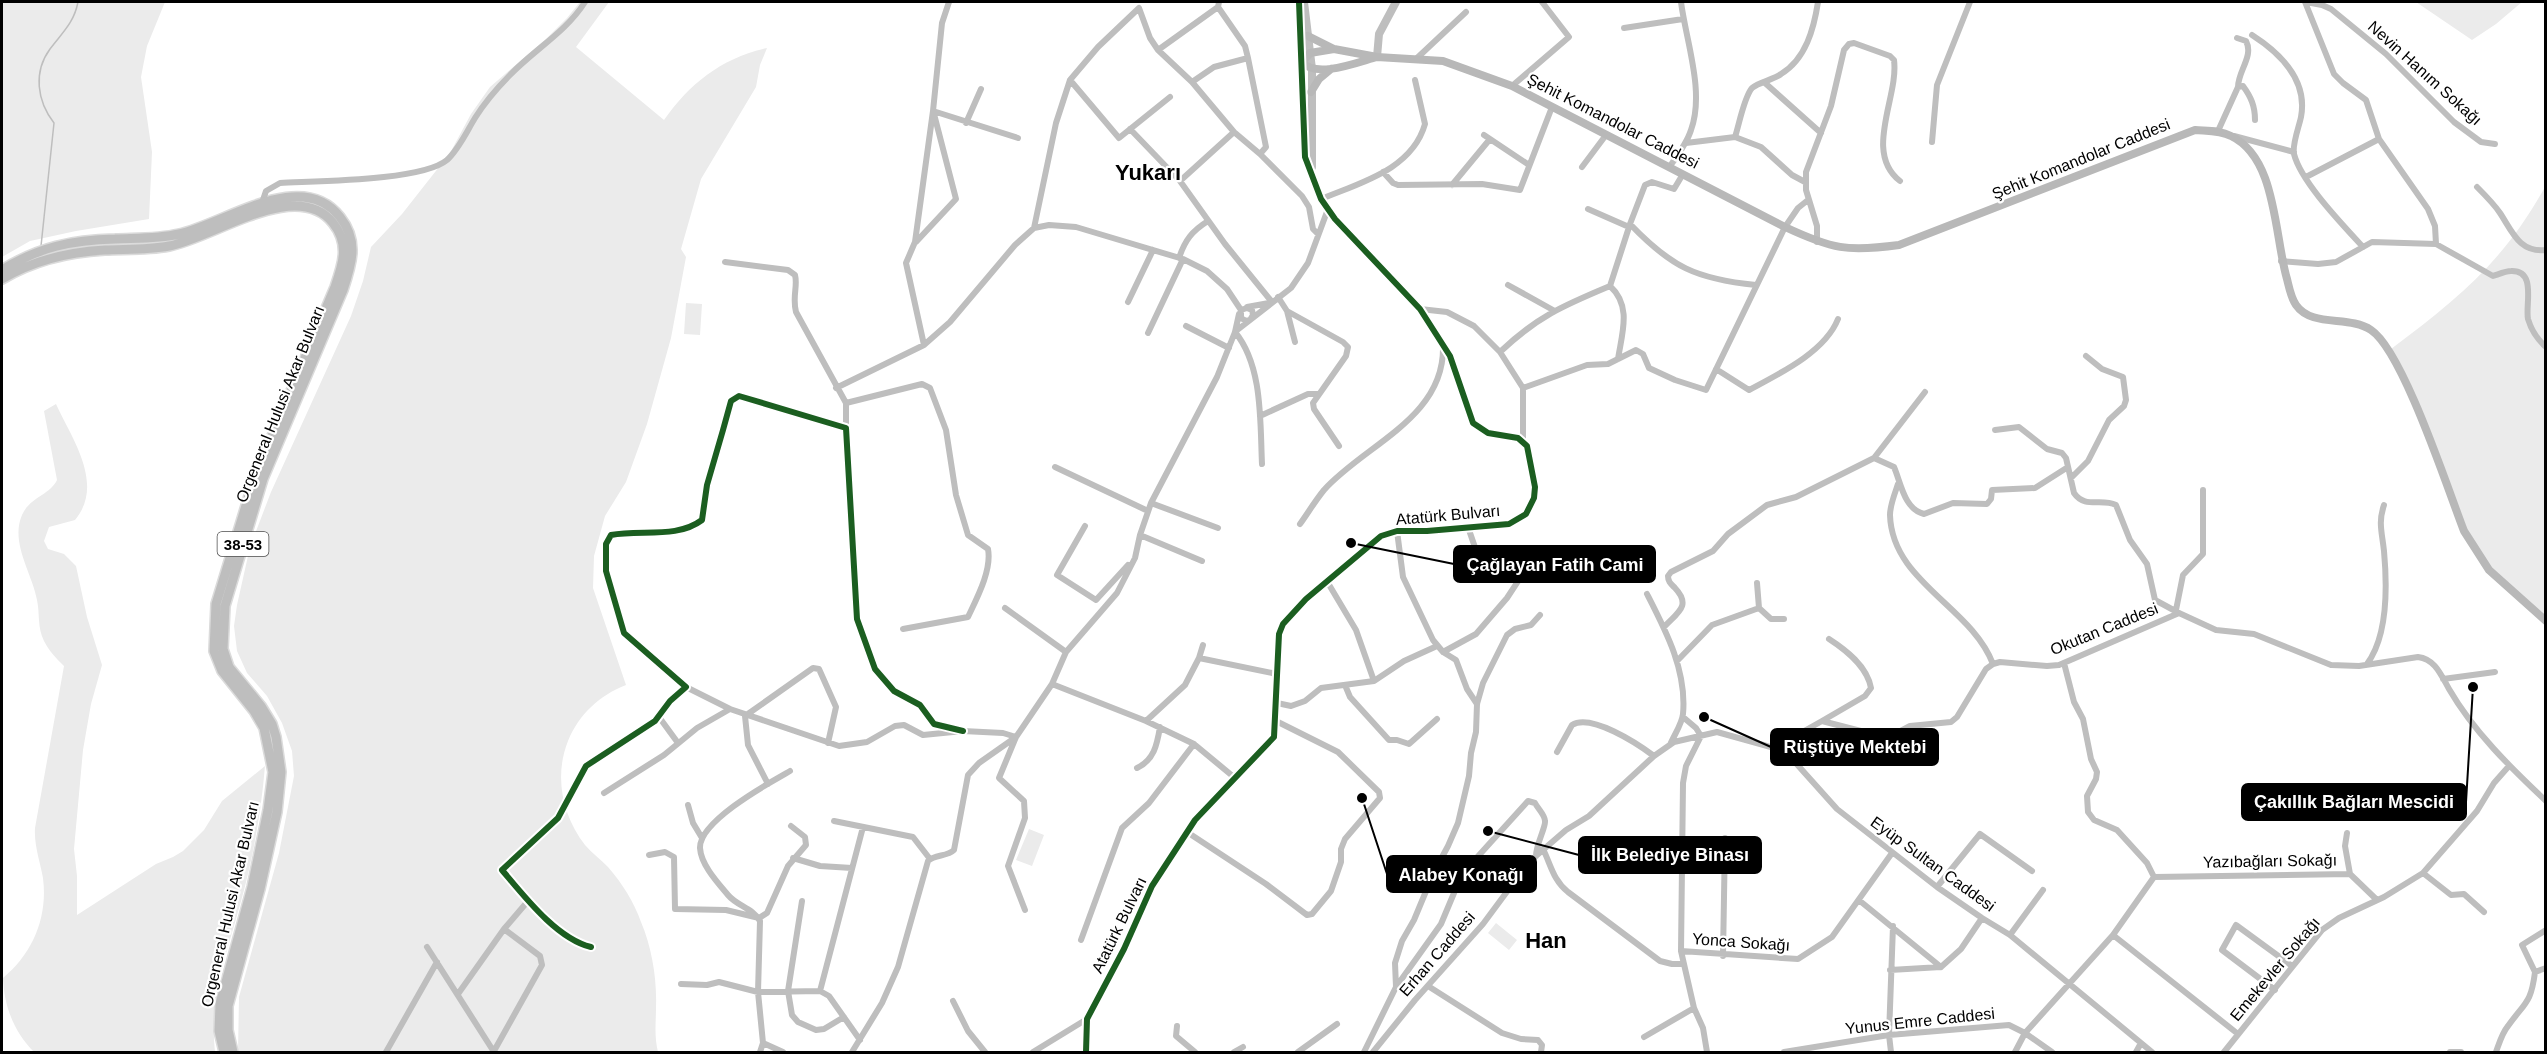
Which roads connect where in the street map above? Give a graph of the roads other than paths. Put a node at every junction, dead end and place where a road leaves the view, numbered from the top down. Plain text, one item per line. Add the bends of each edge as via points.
1 (585, 2) edge
2 (949, 2) edge
3 (1299, 2) edge
4 (1304, 2) edge
5 (1396, 2) edge
6 (1542, 2) edge
7 (1681, 2) edge
8 (1818, 2) edge
9 (1970, 2) edge
10 (2306, 2) edge
11 (1218, 4) edge
12 (1137, 5) edge
13 (1466, 12) dead end
14 (1683, 19) junction
15 (1624, 28) dead end
16 (2252, 35) dead end
17 (1308, 36) junction
18 (2237, 38) dead end
19 (1334, 49) junction
20 (1158, 51) junction
21 (1310, 53) junction
22 (1377, 57) junction
23 (1248, 58) junction
24 (1416, 59) junction
25 (1302, 62) junction
26 (1312, 69) junction
27 (1331, 69) junction
28 (1415, 80) dead end
29 (1070, 81) junction
30 (1192, 82) junction
31 (1765, 83) junction
32 (1512, 86) junction
33 (2238, 87) junction
34 (981, 89) dead end
35 (1311, 92) junction
36 (1170, 97) dead end
37 (1552, 107) junction
38 (933, 111) junction
39 (2255, 120) dead end
40 (966, 123) junction
41 (1130, 129) junction
42 (2218, 131) junction
43 (1234, 132) junction
44 (1821, 133) junction
45 (1606, 135) junction
46 (2230, 135) junction
47 (1735, 136) junction
48 (1018, 138) dead end
49 (2379, 139) junction
50 (1932, 142) dead end
51 (1686, 143) junction
52 (2496, 144) dead end
53 (2294, 152) junction
54 (1260, 154) junction
55 (1529, 165) junction
56 (1670, 166) junction
57 (1582, 167) dead end
58 (1383, 172) junction
59 (1683, 174) junction
60 (1312, 177) junction
61 (2306, 177) junction
62 (1900, 181) dead end
63 (1180, 182) junction
64 (1805, 182) junction
65 (1452, 185) junction
66 (2477, 187) dead end
67 (1321, 199) junction
68 (1808, 200) junction
69 (262, 203) junction
70 (1328, 208) junction
71 (1588, 208) dead end
72 (1208, 220) junction
73 (1629, 225) junction
74 (1785, 226) junction
75 (1034, 228) junction
76 (1318, 234) junction
77 (915, 242) junction
78 (1817, 242) junction
79 (2436, 244) junction
80 (2363, 247) junction
81 (1153, 250) junction
82 (2546, 250) edge
83 (1181, 258) junction
84 (2282, 261) junction
85 (725, 262) dead end
86 (2, 270) edge
87 (2, 279) edge
88 (1508, 285) dead end
89 (1756, 285) junction
90 (1610, 286) junction
91 (1275, 300) junction
92 (1128, 302) dead end
93 (1420, 309) junction
94 (1287, 310) junction
95 (1552, 310) junction
96 (1242, 311) junction
97 (1838, 319) dead end
98 (1250, 320) junction
99 (1186, 326) dead end
100 (1236, 332) junction
101 (1148, 333) dead end
102 (1295, 342) dead end
103 (1443, 343) junction
104 (924, 345) junction
105 (2546, 347) edge
106 (1229, 348) junction
107 (1500, 352) junction
108 (2086, 356) dead end
109 (1618, 359) junction
110 (1716, 369) junction
111 (836, 388) junction
112 (1523, 388) junction
113 (1925, 392) dead end
114 (1318, 394) junction
115 (846, 403) junction
116 (1260, 416) junction
117 (846, 428) junction
118 (1995, 430) dead end
119 (1523, 441) junction
120 (1339, 446) dead end
121 (1874, 458) junction
122 (1262, 464) dead end
123 (1055, 467) dead end
124 (2068, 467) junction
125 (2071, 478) junction
126 (1898, 484) junction
127 (2203, 490) dead end
128 (1151, 503) junction
129 (2384, 505) dead end
130 (1148, 511) junction
131 (1300, 524) dead end
132 (1085, 526) dead end
133 (1468, 527) junction
134 (1218, 528) dead end
135 (1397, 531) junction
136 (1140, 535) junction
137 (1536, 554) dead end
138 (1134, 558) junction
139 (1202, 561) dead end
140 (1474, 570) dead end
141 (1328, 582) junction
142 (1757, 584) dead end
143 (1647, 594) dead end
144 (1005, 608) dead end
145 (1759, 608) junction
146 (2178, 612) junction
147 (1540, 615) dead end
148 (1784, 619) dead end
149 (2546, 621) edge
150 (1664, 627) junction
151 (903, 628) dead end
152 (1829, 639) dead end
153 (1203, 645) dead end
154 (1437, 646) junction
155 (1066, 652) junction
156 (1443, 652) junction
157 (1199, 658) junction
158 (1677, 661) junction
159 (2064, 663) junction
160 (1993, 664) junction
161 (2367, 664) junction
162 (2495, 672) dead end
163 (1277, 674) junction
164 (2443, 679) junction
165 (1374, 681) junction
166 (1052, 684) junction
167 (1345, 685) junction
168 (686, 687) junction
169 (1277, 703) junction
170 (1477, 704) junction
171 (730, 709) junction
172 (745, 716) junction
173 (659, 717) junction
174 (1683, 717) junction
175 (1437, 719) dead end
176 (1146, 721) junction
177 (1821, 721) junction
178 (1276, 722) junction
179 (1160, 727) junction
180 (963, 731) junction
181 (1701, 736) junction
182 (1016, 737) junction
183 (678, 743) junction
184 (828, 743) junction
185 (1194, 744) junction
186 (1670, 745) junction
187 (1785, 751) junction
188 (1557, 752) dead end
189 (1654, 756) junction
190 (2509, 766) junction
191 (1137, 768) dead end
192 (790, 771) dead end
193 (1235, 778) junction
194 (768, 784) junction
195 (604, 793) dead end
196 (2546, 801) edge
197 (688, 805) dead end
198 (834, 821) dead end
199 (791, 826) dead end
200 (863, 827) junction
201 (1187, 832) junction
202 (2347, 833) dead end
203 (702, 838) junction
204 (1725, 838) dead end
205 (1543, 849) junction
206 (1892, 853) junction
207 (649, 855) dead end
208 (1536, 856) junction
209 (793, 858) junction
210 (930, 859) junction
211 (852, 868) junction
212 (2032, 871) dead end
213 (2423, 873) junction
214 (2350, 874) junction
215 (2154, 877) junction
216 (1937, 887) junction
217 (2043, 890) dead end
218 (2377, 900) junction
219 (528, 901) junction
220 (802, 901) dead end
221 (1860, 901) junction
222 (1025, 910) dead end
223 (2484, 912) dead end
224 (759, 918) junction
225 (1982, 918) junction
226 (1893, 926) junction
227 (504, 929) junction
228 (2546, 930) edge
229 (2113, 934) junction
230 (2010, 935) junction
231 (1081, 940) dead end
232 (427, 947) dead end
233 (591, 947) dead end
234 (1681, 951) junction
235 (1723, 956) junction
236 (437, 962) junction
237 (1684, 964) junction
238 (2292, 966) junction
239 (1941, 967) junction
240 (2546, 968) edge
241 (1890, 970) junction
242 (2535, 972) junction
243 (2070, 982) junction
244 (681, 984) dead end
245 (1428, 986) junction
246 (1396, 987) junction
247 (2275, 990) junction
248 (788, 991) junction
249 (820, 991) junction
250 (758, 992) junction
251 (459, 994) junction
252 (953, 1001) dead end
253 (1694, 1008) junction
254 (844, 1017) junction
255 (1087, 1019) junction
256 (1337, 1024) dead end
257 (1177, 1026) dead end
258 (2025, 1034) junction
259 (2238, 1034) junction
260 (1889, 1035) junction
261 (1644, 1037) dead end
262 (860, 1040) junction
263 (763, 1043) junction
264 (2141, 1043) junction
265 (1243, 1047) dead end
266 (494, 1052) edge
267 (224, 1053) edge
268 (233, 1053) edge
269 (386, 1053) edge
270 (760, 1053) edge
271 (783, 1053) edge
272 (852, 1053) edge
273 (985, 1053) edge
274 (1033, 1053) edge
275 (1086, 1053) edge
276 (1195, 1053) edge
277 (1234, 1053) edge
278 (1298, 1053) edge
279 (1364, 1053) edge
280 (1373, 1053) edge
281 (1541, 1053) edge
282 (1707, 1053) edge
283 (1784, 1053) edge
284 (1891, 1053) edge
285 (2015, 1053) edge
286 (2052, 1053) edge
287 (2136, 1053) edge
288 (2152, 1053) edge
289 (2224, 1053) edge
290 (2450, 1053) edge
291 (2461, 1053) edge
292 (2496, 1053) edge

1 - 69 street via 570,23 498,88 453,154 441,164 377,177 274,184 266,191
2 - 38 street via 942,23
3 - 25 street
4 - 17 street
5 - 22 street via 1379,34
6 - 32 street via 1569,38
7 - 14 street
8 - 31 street via 1812,31 1801,54 1783,74
9 - 50 street via 1937,85
10 - 49 street via 2334,74 2366,100
10 - 52 street, Nevin Hanım Sokağı via 2331,9 2385,54 2454,122 2481,142
11 - 20 street
11 - 23 street via 1245,46
12 - 20 street
12 - 29 street
13 - 24 street
14 - 15 street
14 - 51 street via 1694,67 1696,112
16 - 53 street via 2272,48 2297,80 2302,112
17 - 19 main road
17 - 21 street
18 - 33 street via 2246,40 2249,47
19 - 21 main road
19 - 22 main road
20 - 30 street
21 - 25 main road
21 - 26 street
22 - 24 main road, Şehit Komandolar Caddesi
22 - 27 main road
23 - 30 street via 1214,67
23 - 54 street via 1266,147
24 - 32 main road, Şehit Komandolar Caddesi via 1443,61
25 - 26 main road
25 - 60 street via 1305,157
26 - 27 main road
26 - 35 street
27 - 35 main road
28 - 58 street via 1423,129 1398,165
29 - 41 street via 1119,138
29 - 75 street via 1056,123
30 - 43 street
31 - 44 street
31 - 47 street via 1750,90
32 - 37 main road, Şehit Komandolar Caddesi
33 - 39 street via 2243,86 2251,97
33 - 42 street
34 - 40 street
35 - 60 street
36 - 41 street
37 - 45 main road, Şehit Komandolar Caddesi
37 - 55 street
38 - 40 street
38 - 77 street
38 - 77 street via 956,198
40 - 48 street
41 - 63 street
42 - 46 main road, Şehit Komandolar Caddesi
42 - 78 main road, Şehit Komandolar Caddesi via 2195,130 1899,245 1863,250
43 - 54 street
43 - 63 street
44 - 62 street via 1847,46 1854,43 1890,56 1895,63 1886,119 1885,164
44 - 64 street
45 - 56 main road, Şehit Komandolar Caddesi
45 - 57 street
46 - 53 street
46 - 84 main road, Şehit Komandolar Caddesi via 2259,161
47 - 51 street
47 - 64 street via 1761,147
49 - 61 street
49 - 79 street via 2428,208
51 - 56 street
53 - 61 street
54 - 76 street via 1306,201
55 - 65 street via 1520,190 1482,184
55 - 65 street via 1487,137
56 - 59 main road, Şehit Komandolar Caddesi
58 - 65 street via 1398,185
58 - 67 street
59 - 73 street via 1674,189 1652,182 1645,185
59 - 74 main road, Şehit Komandolar Caddesi
60 - 67 street
61 - 80 street
63 - 72 street
64 - 68 street
66 - 82 street via 2499,211 2515,239 2530,249
67 - 70 street
68 - 74 street
68 - 78 street via 1817,226
69 - 86 main road, Orgeneral Hulusi Akar Bulvarı / 38-53 via 169,236 59,245 33,252
69 - 268 main road, Orgeneral Hulusi Akar Bulvarı / 38-53 via 297,197 318,200 335,210 346,225 353,249 336,307 263,479 225,606 223,649 229,667 272,724 281,772 277,812 260,889 228,1006
70 - 76 street
70 - 93 street
71 - 73 street
72 - 83 street via 1184,242
72 - 91 street
73 - 89 street via 1655,250 1686,269 1719,281
73 - 90 street
74 - 78 main road, Şehit Komandolar Caddesi
74 - 89 street
75 - 81 street via 1076,227
75 - 104 street via 998,263 950,322
76 - 91 street via 1308,263 1291,288
77 - 104 street via 906,263
79 - 80 street via 2372,242
79 - 105 street via 2493,276 2512,271 2522,274 2528,284 2528,318
80 - 84 street via 2336,262
81 - 83 street
81 - 92 street
83 - 96 street via 1207,271 1227,289
83 - 101 street
84 - 149 main road, Şehit Komandolar Caddesi via 2294,303 2302,312 2356,323 2373,331 2391,352 2476,552 2489,570
85 - 111 street via 793,272 797,278 793,302 796,312
87 - 267 main road, Orgeneral Hulusi Akar Bulvarı / 38-53 via 60,255 172,246 276,208 297,206 315,208 328,217 338,229 345,249 322,321 255,476 216,604 214,651 222,671 264,728 273,772 252,887 221,996 218,1016
88 - 95 street
89 - 110 street
90 - 95 street
90 - 109 street via 1618,293 1625,313
91 - 94 street
91 - 96 street
91 - 98 street
93 - 103 street
93 - 107 street via 1447,312 1474,326
94 - 102 street
94 - 114 street via 1348,347 1346,356
95 - 107 street
96 - 98 street via 1242,320
96 - 98 street via 1250,309
96 - 100 street
97 - 110 street via 1825,342 1749,390
98 - 100 street
99 - 106 street
100 - 106 street
100 - 116 street via 1250,361
103 - 119 street via 1473,423 1488,433
103 - 131 street via 1438,378 1425,400 1409,420 1324,490
104 - 111 street
106 - 128 street
107 - 112 street
108 - 125 street via 2098,367 2123,377 2125,403 2109,420 2088,460
109 - 110 street via 1638,351 1649,368 1706,390
109 - 112 street via 1608,364 1587,365
111 - 115 street
112 - 119 street
113 - 121 street
114 - 116 street via 1308,394
114 - 120 street via 1314,409
115 - 117 street
115 - 151 street via 922,384 930,388 946,430 956,495 968,535 988,549 984,575 969,616
116 - 122 street
117 - 168 street via 739,396 731,401 707,485 702,520 694,526 661,532 611,535 606,544 606,571 624,633
117 - 180 street via 857,619 875,669 894,691 920,705 933,724
118 - 124 street via 2022,428 2047,449 2062,453
119 - 133 street, Atatürk Bulvarı via 1529,452 1535,487 1530,508 1509,524
121 - 126 street via 1894,467
121 - 150 street via 1796,497 1767,505 1728,534 1713,551 1671,572 1668,581 1684,602
123 - 130 street
124 - 125 street
124 - 126 street via 2035,488 1992,490 1987,504 1953,503 1928,514 1915,510
125 - 146 street via 2074,493 2081,500 2111,502 2118,507 2130,540 2147,564 2155,600
126 - 160 street via 1890,516 1899,549 1922,581 1966,621
127 - 146 street via 2203,554 2183,575
128 - 130 street
128 - 134 street
129 - 161 street via 2379,521 2386,581 2381,634
130 - 136 street
132 - 138 street via 1057,575 1096,600
133 - 135 street, Atatürk Bulvarı
133 - 140 street via 1479,558
135 - 141 street, Atatürk Bulvarı via 1381,536
135 - 154 street via 1403,577
136 - 138 street
136 - 139 street
137 - 156 street via 1508,598 1476,634
138 - 155 street via 1117,593
141 - 163 street, Atatürk Bulvarı via 1283,624
141 - 165 street via 1356,630
142 - 145 street
143 - 150 street
144 - 155 street
145 - 148 street via 1772,619
145 - 158 street via 1712,625
146 - 159 street, Okutan Caddesi
146 - 161 street, Okutan Caddesi via 2216,630 2254,634 2331,665
147 - 170 street via 1531,625 1507,635
150 - 158 street
152 - 177 street via 1861,666 1871,688 1865,696
153 - 157 street
154 - 156 street
154 - 165 street
155 - 166 street
156 - 170 street via 1456,660
157 - 163 street
157 - 176 street via 1185,685
158 - 174 street via 1683,683
159 - 160 street, Okutan Caddesi
159 - 215 street via 2097,772 2087,796 2088,812 2094,820 2116,830 2147,863
160 - 177 street via 1952,722 1910,726 1884,737
161 - 164 street, Okutan Caddesi via 2423,658 2435,666
162 - 164 street
163 - 169 street, Atatürk Bulvarı
164 - 190 street, Okutan Caddesi via 2471,723
165 - 167 street
166 - 176 street
166 - 182 street
167 - 169 street via 1321,688 1291,706
167 - 175 street via 1350,697 1389,740 1408,744
168 - 171 street
168 - 173 street
169 - 178 street, Atatürk Bulvarı
170 - 246 street via 1476,732 1458,823 1402,940 1395,963
171 - 172 street
171 - 183 street
172 - 184 street
172 - 184 street via 816,668 836,706
172 - 194 street via 748,745
173 - 183 street
173 - 219 street via 586,766 555,822 502,870
174 - 181 street
174 - 186 street
176 - 179 street
177 - 187 street via 1797,735
178 - 193 street, Atatürk Bulvarı via 1271,742
178 - 201 street via 1338,752 1379,792 1380,798 1342,844 1341,862 1331,891 1307,915
179 - 185 street
179 - 191 street via 1150,759
180 - 182 street
180 - 184 street via 923,735 895,726 867,742 839,746
181 - 186 street, Erhan Caddesi
181 - 187 street via 1717,732
181 - 234 street via 1686,766 1683,783
182 - 210 street via 972,769 966,781 954,850
182 - 222 street via 999,778 1024,801 1025,818 1008,866
183 - 195 street
185 - 193 street
185 - 231 street via 1149,803 1122,828
186 - 189 street, Erhan Caddesi
187 - 206 street, Eyüp Sultan Caddesi via 1837,809
188 - 189 street via 1572,725 1579,722 1629,737
189 - 205 street, Erhan Caddesi via 1589,816
190 - 196 street, Okutan Caddesi
190 - 213 street, Emekevler Sokağı via 2477,811
192 - 194 street
193 - 201 street, Atatürk Bulvarı
194 - 203 street via 725,813
197 - 203 street
198 - 200 street
199 - 209 street via 807,841
200 - 210 street via 912,837
200 - 211 street
201 - 255 street, Atatürk Bulvarı via 1152,886
202 - 214 street
203 - 224 street via 702,856 716,879 733,901
204 - 235 street
205 - 208 street, Erhan Caddesi
205 - 237 street via 1559,885 1660,961
206 - 216 street, Eyüp Sultan Caddesi
206 - 221 street, Yonca Sokağı
207 - 224 street via 664,852 674,857 675,909 726,910
208 - 245 street, Erhan Caddesi
208 - 246 street via 1545,819 1535,803 1528,801 1462,874 1441,924
209 - 211 street via 820,866
209 - 224 street via 767,913
210 - 262 street via 898,967
211 - 249 street
212 - 216 street via 1980,834
213 - 218 street, Emekevler Sokağı
213 - 223 street via 2451,896 2464,894
214 - 215 street, Yazıbağları Sokağı
214 - 218 street, Yazıbağları Sokağı
215 - 229 street
216 - 225 street, Eyüp Sultan Caddesi
217 - 230 street
218 - 238 street, Emekevler Sokağı via 2330,923
219 - 227 street
219 - 233 street via 568,937
220 - 248 street
221 - 226 street
221 - 235 street, Yonca Sokağı via 1832,937 1798,959
224 - 250 street
225 - 230 street, Eyüp Sultan Caddesi
225 - 239 street via 1961,949
226 - 239 street
226 - 241 street
227 - 251 street
227 - 266 street via 540,956 542,965
228 - 242 street via 2522,945
229 - 243 street
229 - 259 street
230 - 243 street, Eyüp Sultan Caddesi
232 - 236 street
234 - 235 street, Yonca Sokağı
234 - 237 street
236 - 251 street
236 - 269 street
237 - 253 street
238 - 247 street, Emekevler Sokağı
238 - 247 street via 2236,925 2222,950
239 - 241 street
240 - 242 street
241 - 260 street
242 - 292 street via 2526,1006 2506,1027
243 - 258 street
243 - 264 street, Eyüp Sultan Caddesi
244 - 250 street via 718,982
245 - 280 street, Erhan Caddesi
245 - 281 street via 1502,1033 1538,1040
246 - 279 street
247 - 259 street, Emekevler Sokağı
248 - 249 street
248 - 250 street
248 - 254 street via 792,1016 812,1029 824,1029
249 - 254 street via 829,996
250 - 263 street
251 - 266 street
252 - 273 street
253 - 261 street
253 - 282 street via 1703,1028
254 - 262 street
255 - 274 street
255 - 275 street, Atatürk Bulvarı
256 - 278 street
257 - 276 street via 1176,1036
258 - 260 street, Yunus Emre Caddesi via 2009,1025
258 - 285 street
258 - 286 street, Yunus Emre Caddesi
259 - 289 street, Emekevler Sokağı
260 - 283 street, Yunus Emre Caddesi
260 - 284 street
262 - 272 street
263 - 270 street
263 - 271 street
264 - 287 street
264 - 288 street, Eyüp Sultan Caddesi
265 - 277 street
290 - 291 street

